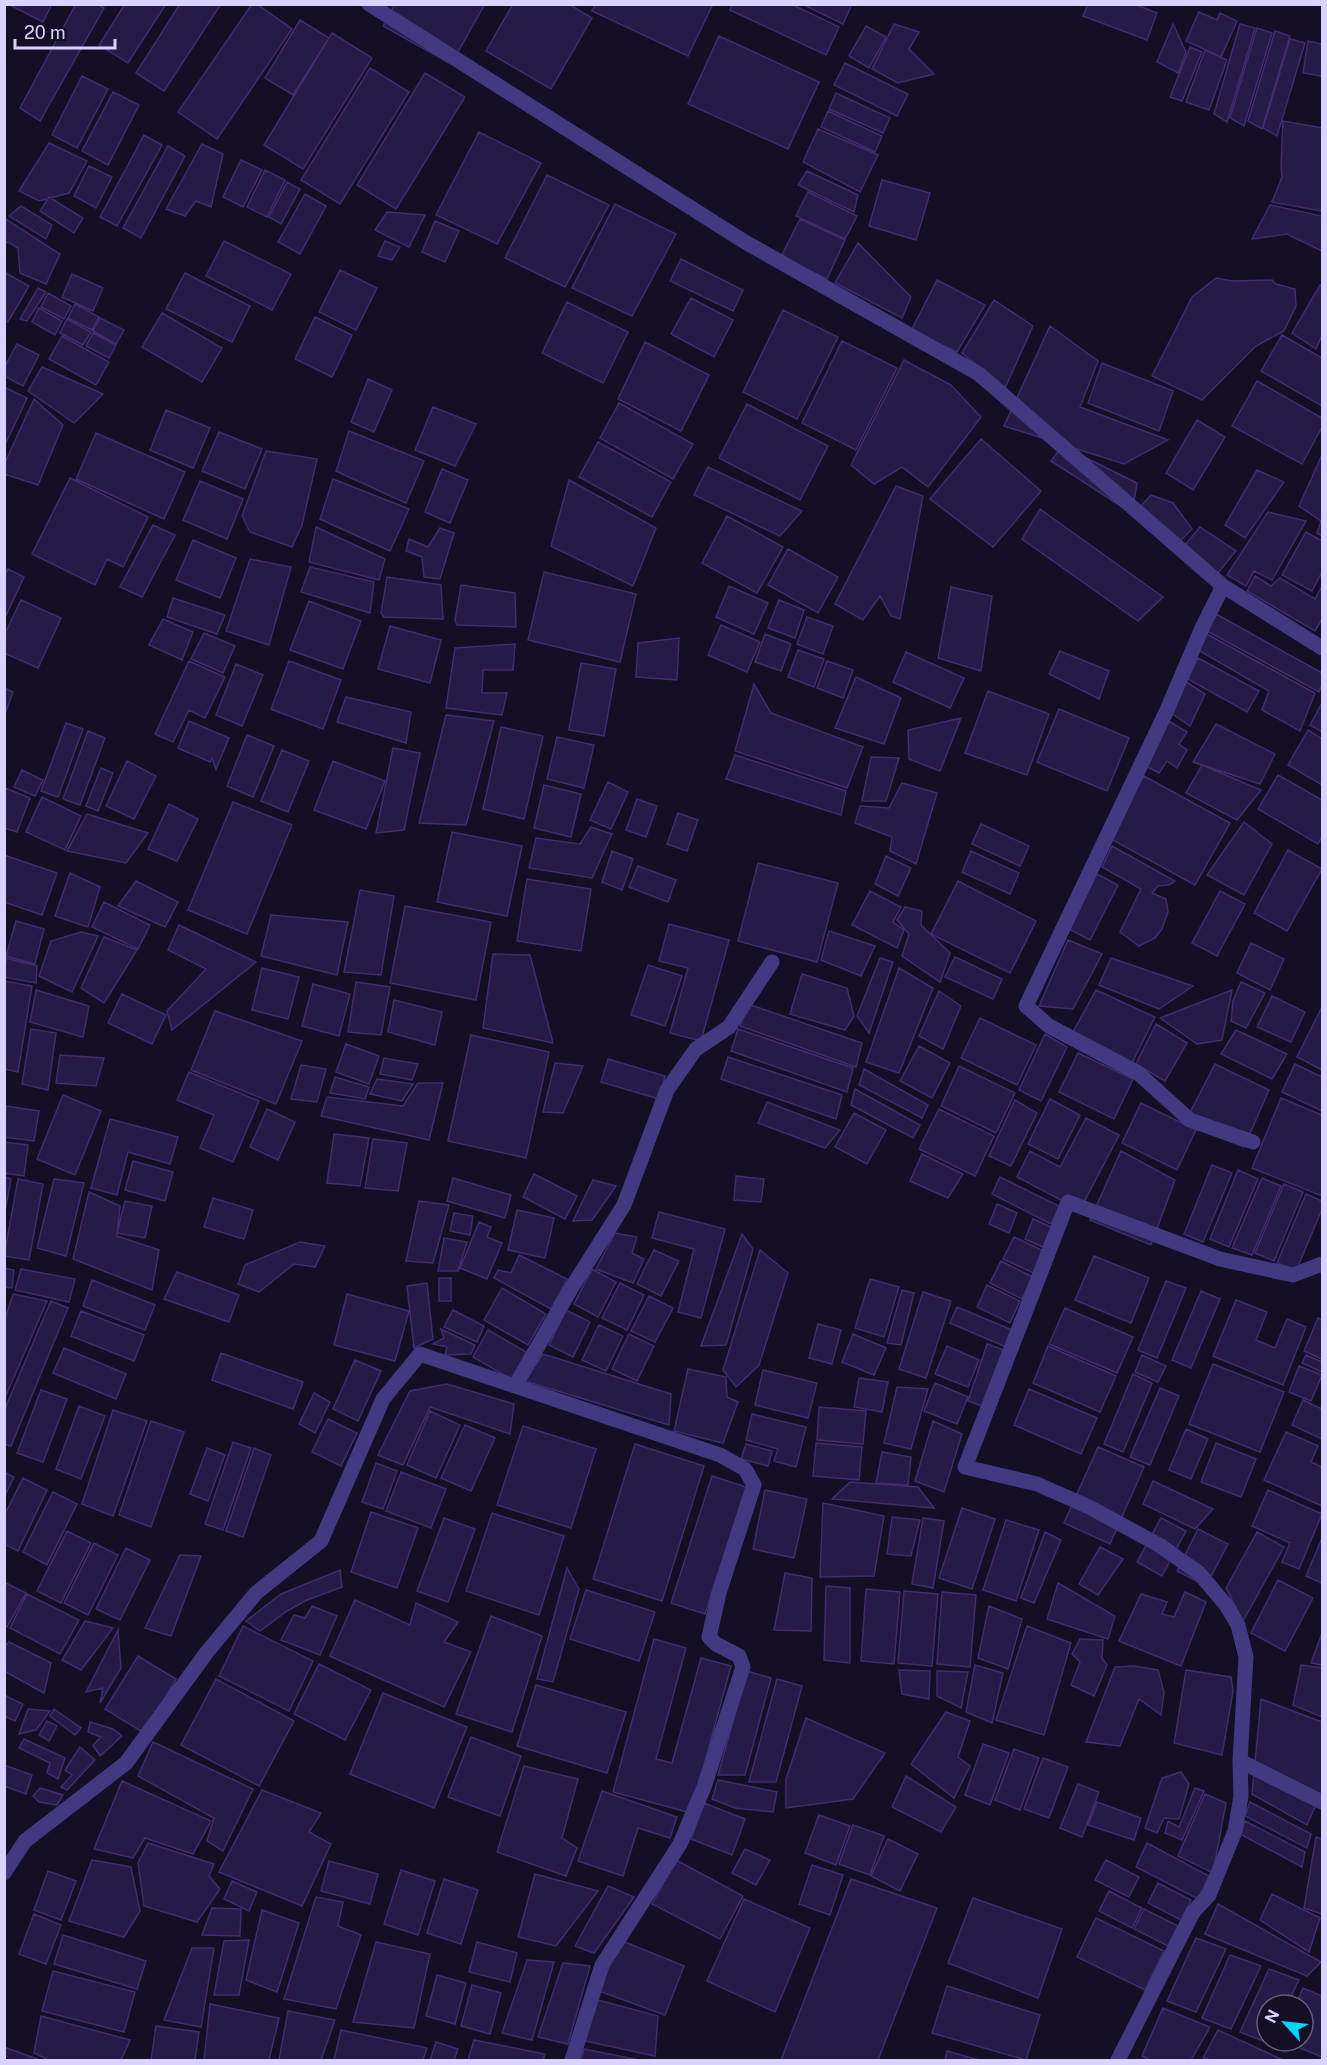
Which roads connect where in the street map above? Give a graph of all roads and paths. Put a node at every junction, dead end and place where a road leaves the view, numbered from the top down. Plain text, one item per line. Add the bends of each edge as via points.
1 (369, 4) edge
2 (1223, 586) junction
3 (1323, 648) edge
4 (772, 962) dead end
5 (1253, 1142) dead end
6 (1323, 1264) edge
7 (515, 1386) junction
8 (1240, 1761) junction
9 (1323, 1802) edge
10 (4, 1873) edge
11 (572, 2061) edge
12 (1118, 2061) edge

1 - 2 street via 745,242 979,374
2 - 3 street
2 - 5 street via 1026,1006 1049,1026 1138,1073 1190,1120
4 - 7 street via 729,1027 696,1049 667,1090 624,1206
6 - 8 street via 1293,1275 1220,1259 1068,1202 965,1467 1037,1484 1089,1507 1159,1545 1199,1573 1238,1625 1246,1657
7 - 10 street via 420,1354 383,1399 321,1541 256,1593 207,1652 126,1763 25,1841
7 - 11 street via 720,1455 746,1469 754,1485 719,1593 710,1637 739,1656 743,1668 704,1787 680,1844 602,1965
8 - 9 street
8 - 12 street via 1241,1796 1234,1831 1209,1895 1193,1912

